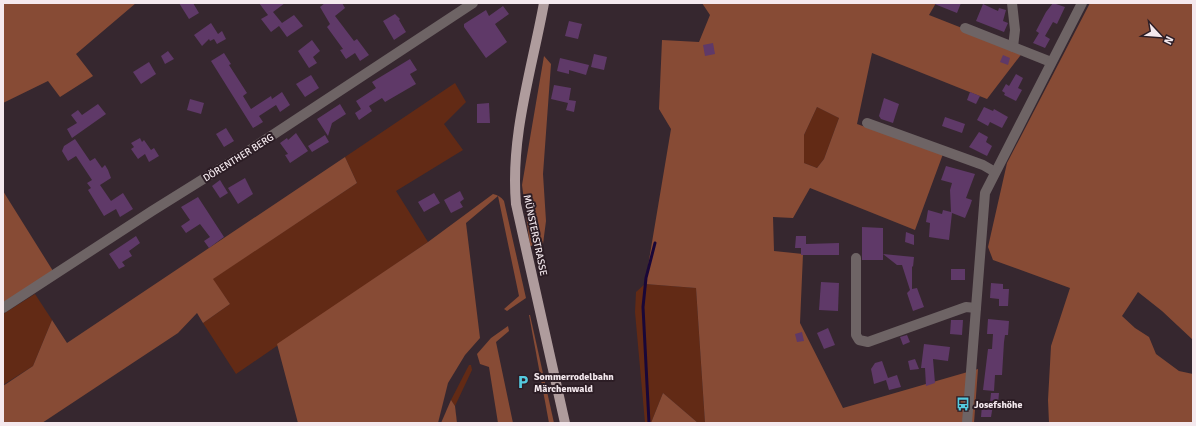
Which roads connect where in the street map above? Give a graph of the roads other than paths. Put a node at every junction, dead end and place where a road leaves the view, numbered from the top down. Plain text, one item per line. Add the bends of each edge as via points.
1 (473, 3) edge
2 (544, 3) edge
3 (1012, 3) edge
4 (1082, 3) edge
5 (965, 28) dead end
6 (1013, 47) junction
7 (1051, 62) junction
8 (867, 123) dead end
9 (995, 172) junction
10 (856, 258) dead end
11 (3, 308) edge
12 (976, 308) junction
13 (565, 423) edge
14 (967, 423) edge

1 - 11 street, DÖRENTHER BERG
2 - 13 main road, MÜNSTERSTRASSE via 519,128 514,186
3 - 6 street via 1015,30
4 - 7 street
5 - 6 street
6 - 7 street
7 - 9 street
8 - 9 street via 983,165
9 - 12 street via 985,193
10 - 12 street via 856,335 859,340 868,342 966,307
12 - 14 street

